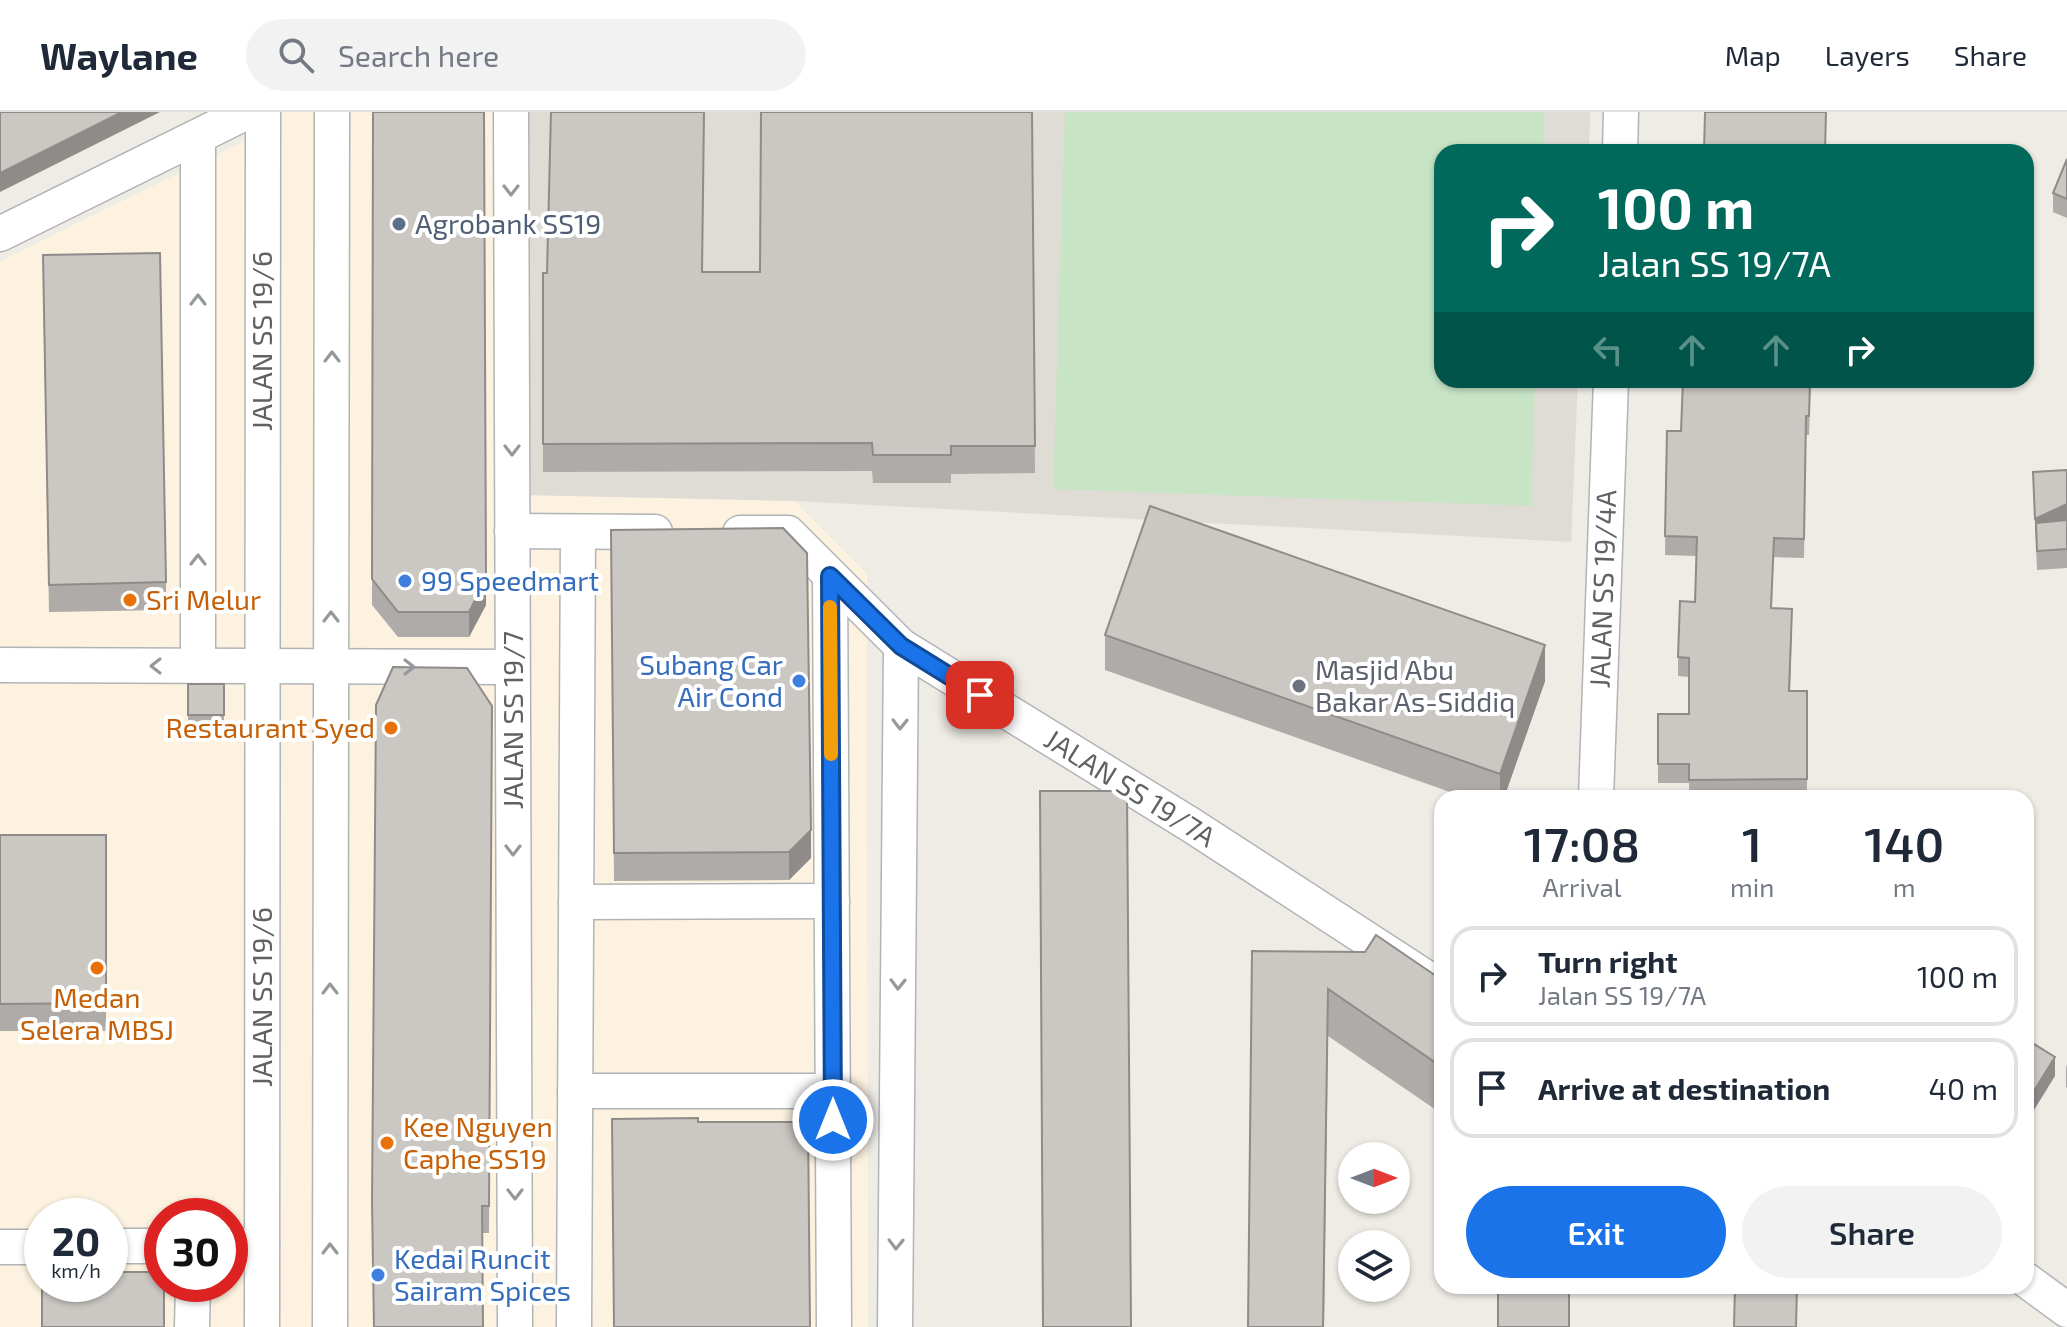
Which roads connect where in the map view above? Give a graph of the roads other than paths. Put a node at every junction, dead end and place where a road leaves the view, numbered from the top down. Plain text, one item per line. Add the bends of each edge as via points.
1 (247, 112) edge
2 (263, 112) edge
3 (332, 112) edge
4 (511, 112) edge
5 (1621, 112) edge
6 (198, 138) junction
7 (1620, 144) edge
8 (0, 234) edge
9 (1611, 388) edge
10 (512, 531) junction
11 (578, 532) junction
12 (830, 576) junction
13 (901, 646) junction
14 (0, 665) edge
15 (198, 666) junction
16 (262, 666) junction
17 (331, 666) junction
18 (512, 667) junction
19 (1596, 790) edge
20 (832, 901) junction
21 (576, 902) junction
22 (1434, 983) edge
23 (575, 1091) junction
24 (833, 1091) junction
25 (247, 1198) edge
26 (0, 1247) edge
27 (24, 1247) edge
28 (248, 1255) edge
29 (2034, 1288) edge
30 (193, 1302) edge
31 (2061, 1315) edge
32 (192, 1327) edge
33 (262, 1327) edge
34 (330, 1327) edge
35 (515, 1327) edge
36 (574, 1327) edge
37 (834, 1327) edge
38 (895, 1327) edge

1 - 6 street
2 - 16 street, JALAN SS 19/6
17 -> 3 street
4 -> 10 street, JALAN SS 19/7
5 - 7 street
6 - 8 street
15 -> 6 street
9 - 19 street, JALAN SS 19/4A
10 - 11 street, JALAN SS 19/7A
10 - 18 street, JALAN SS 19/7
11 - 12 street, JALAN SS 19/7A via 788,533
11 - 21 street
12 - 13 street, JALAN SS 19/7A
12 - 20 street
13 - 22 street, JALAN SS 19/7A
13 -> 38 street
15 -> 14 street
15 - 16 street
16 - 17 street
16 - 25 street, JALAN SS 19/6
17 -> 18 street
34 -> 17 street
18 -> 35 street, JALAN SS 19/7
20 - 21 street
20 - 24 street
21 - 23 street
23 - 24 street
23 - 36 street
24 - 37 street
26 - 27 street
28 - 33 street, JALAN SS 19/6
29 - 31 street
30 - 32 street

